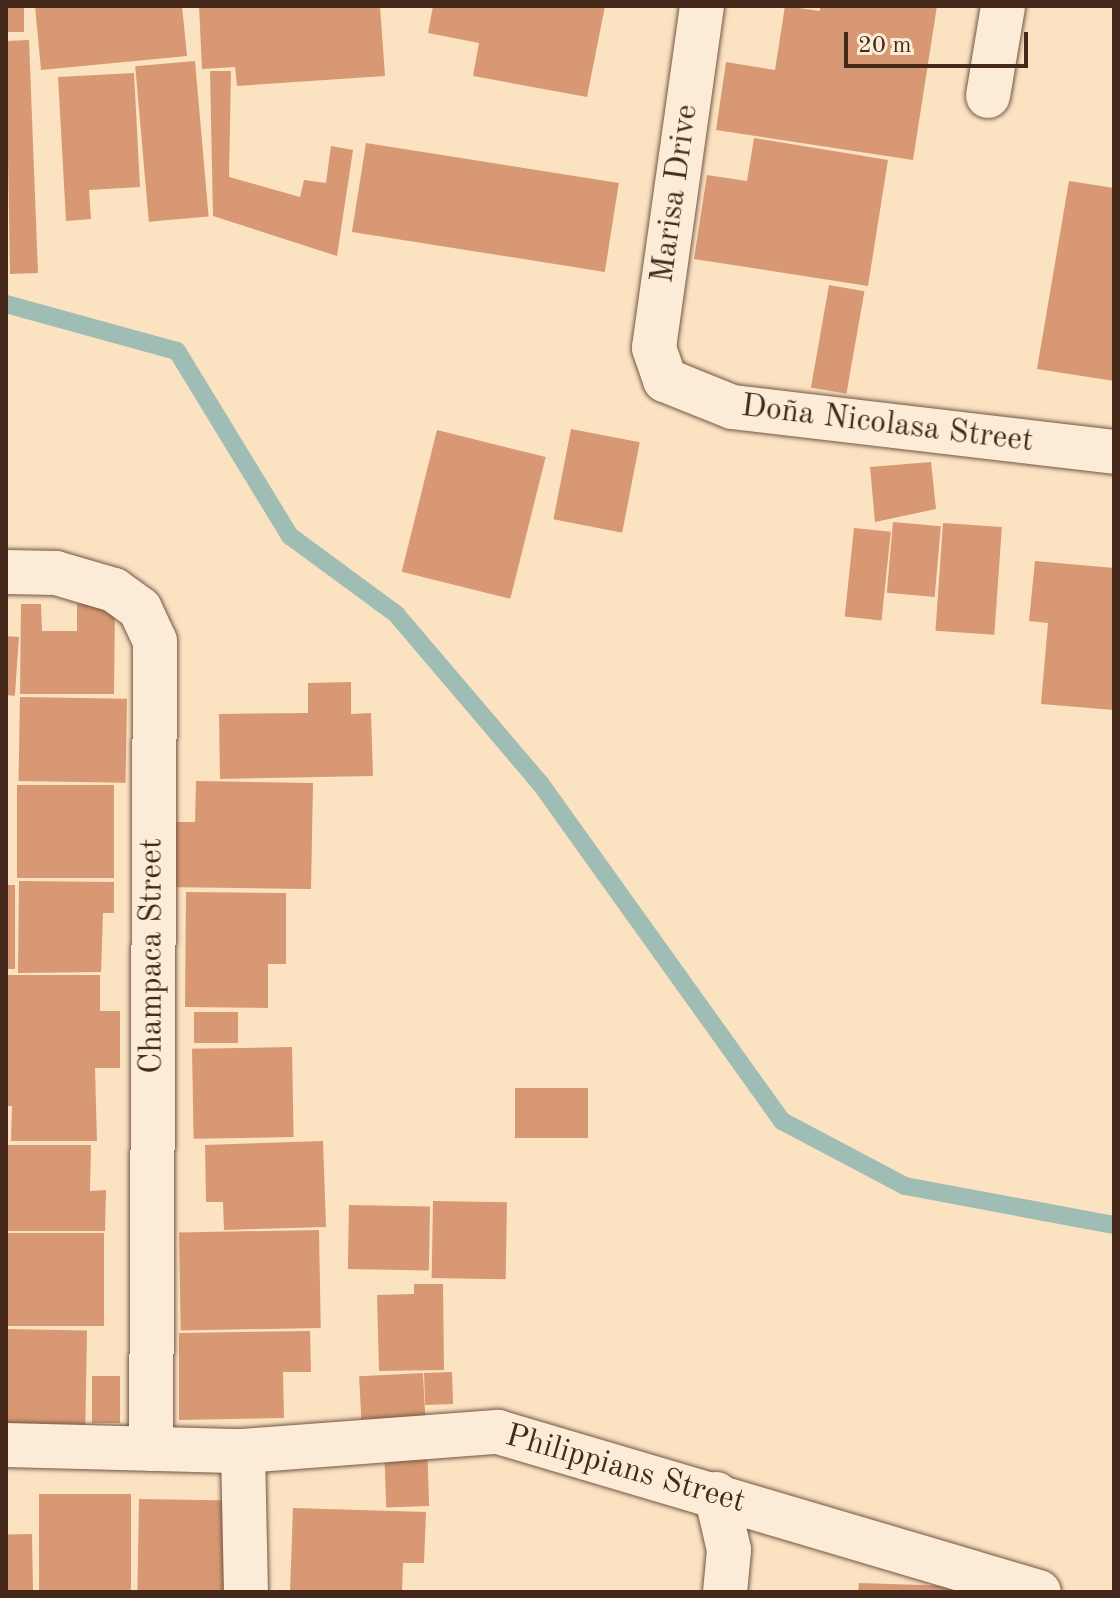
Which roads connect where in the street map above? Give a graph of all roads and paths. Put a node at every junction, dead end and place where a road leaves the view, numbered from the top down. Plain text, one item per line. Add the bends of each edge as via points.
1 (702, 6) edge
2 (1003, 6) edge
3 (988, 96) dead end
4 (665, 380) joint
5 (1114, 452) edge
6 (6, 572) edge
7 (6, 1445) edge
8 (151, 1449) junction
9 (243, 1451) junction
10 (716, 1494) junction
11 (246, 1592) edge
12 (725, 1592) edge
13 (1039, 1592) edge

1 - 4 street, Marisa Drive via 654,348
2 - 3 street
4 - 5 street, Doña Nicolasa Street via 732,407
6 - 8 street, Champaca Street via 56,573 114,590 140,609 155,641
7 - 8 street, Philippians Street
8 - 9 street, Philippians Street
9 - 10 street, Philippians Street via 498,1432
9 - 11 street
10 - 12 street via 729,1550
10 - 13 street, Philippians Street

